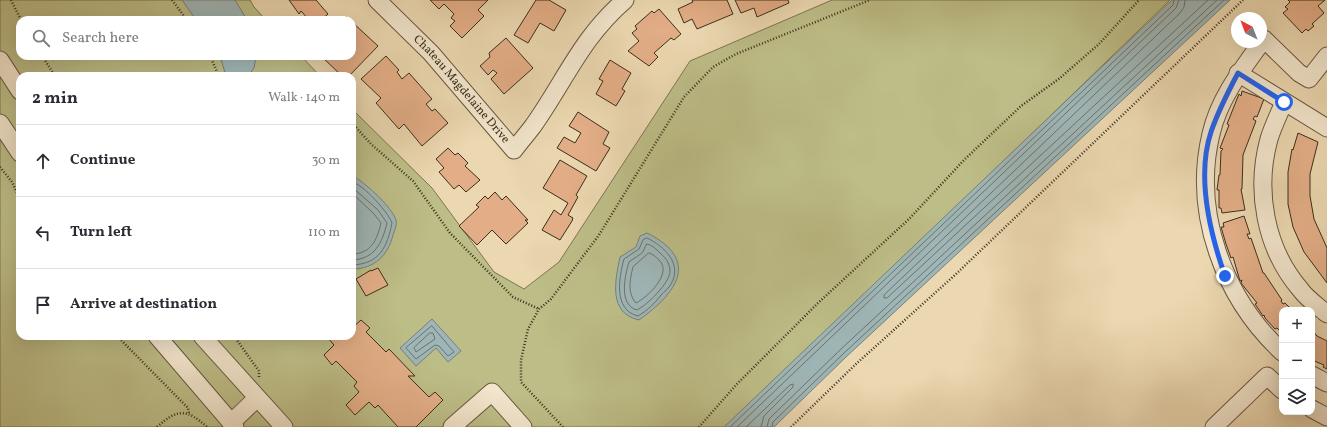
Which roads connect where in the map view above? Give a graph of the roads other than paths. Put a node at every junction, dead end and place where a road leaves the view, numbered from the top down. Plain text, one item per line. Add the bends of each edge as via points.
1 (625, 0) edge
2 (384, 2) edge
3 (1327, 56) edge
4 (0, 60) edge
5 (1238, 73) junction
6 (16, 85) edge
7 (1284, 102) junction
8 (0, 123) edge
9 (1327, 128) edge
10 (16, 147) edge
11 (1327, 314) edge
12 (159, 340) edge
13 (206, 340) edge
14 (1279, 349) edge
15 (1315, 377) edge
16 (1327, 383) edge
17 (1279, 387) edge
18 (257, 398) junction
19 (1315, 411) edge
20 (1327, 417) edge
21 (233, 425) edge
22 (284, 427) edge
23 (452, 427) edge
24 (523, 427) edge
25 (1214, 427) edge

1 - 2 street, Chateau Magdelaine Drive via 610,13 584,44 533,126 514,150
3 - 5 street via 1309,79 1299,73 1264,39
4 - 6 street
5 - 7 street
5 - 14 street via 1224,98 1211,133 1206,181 1209,218 1225,276 1237,298 1260,329
7 - 9 street
7 - 11 street via 1269,138 1264,162 1262,184 1266,222 1280,260 1300,290
8 - 10 street
12 - 21 street
13 - 18 street
15 - 16 street
17 - 25 street via 1267,376
18 - 21 street
18 - 22 street
19 - 20 street
23 - 24 street via 490,393 493,393

